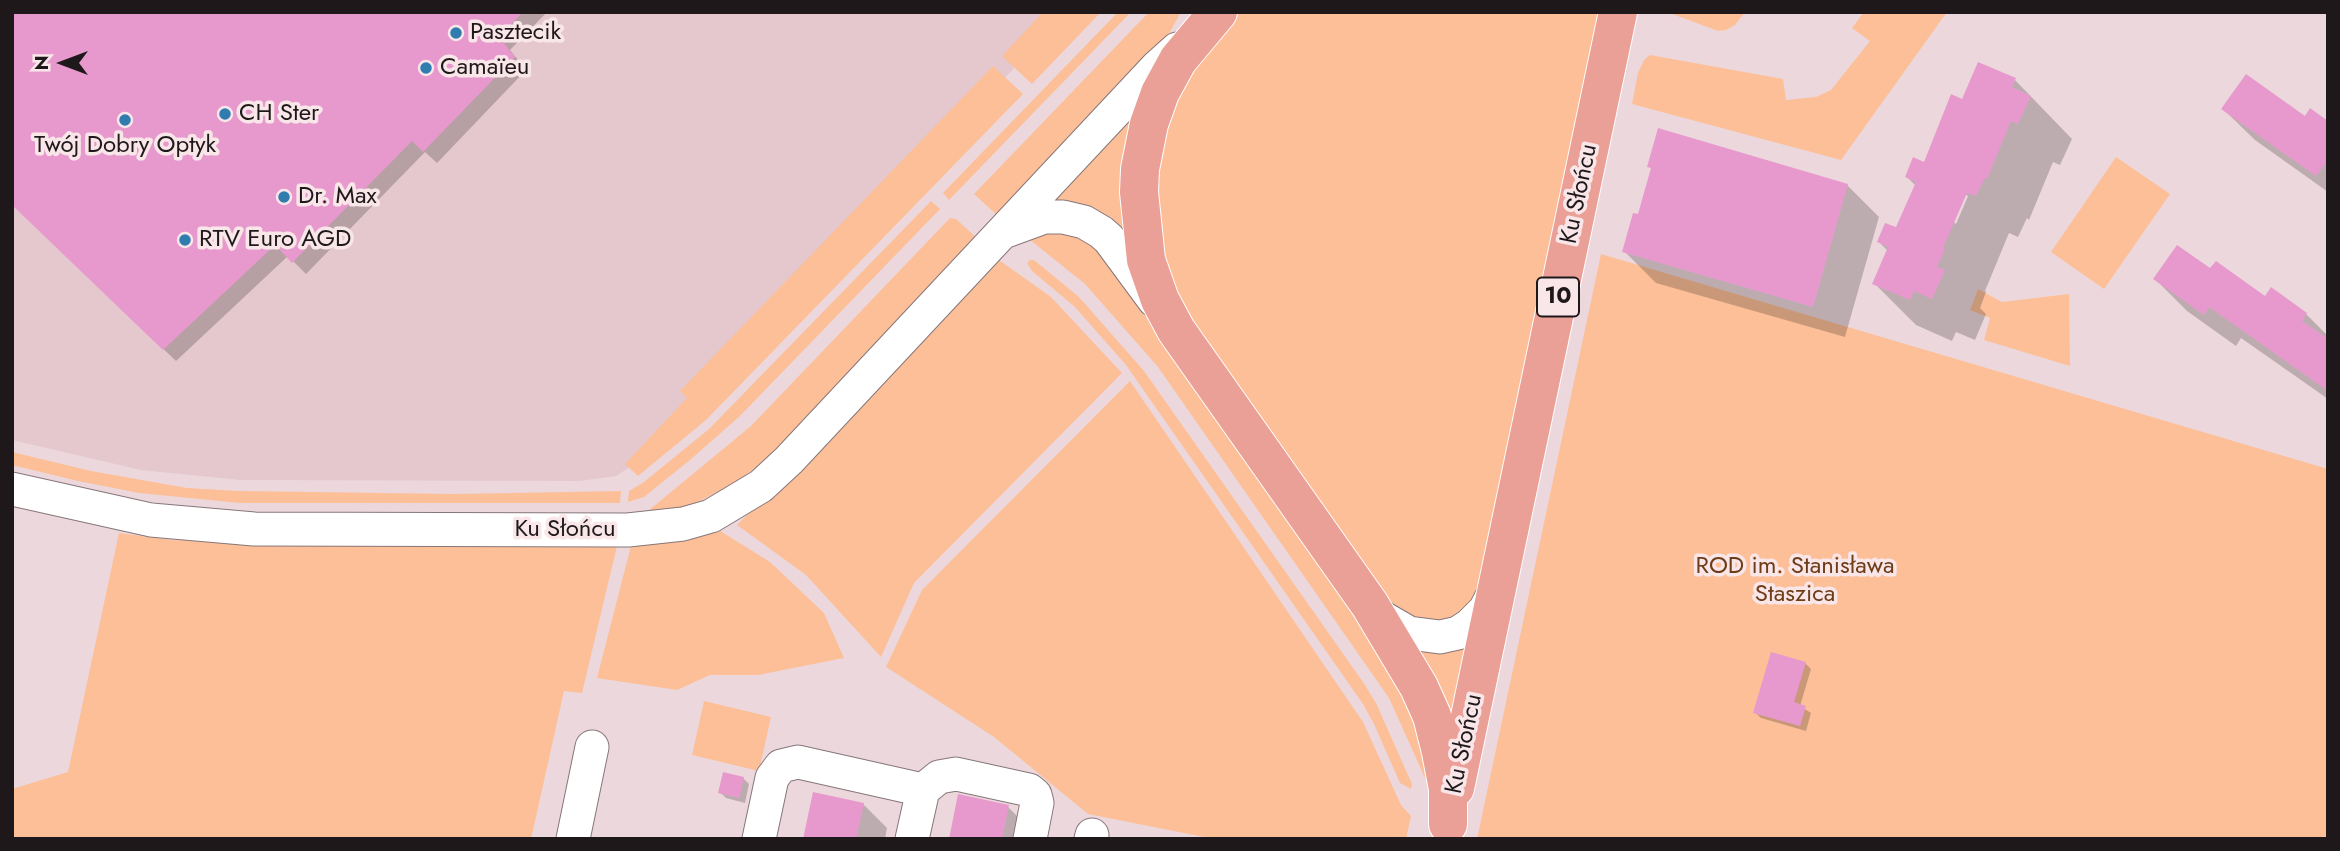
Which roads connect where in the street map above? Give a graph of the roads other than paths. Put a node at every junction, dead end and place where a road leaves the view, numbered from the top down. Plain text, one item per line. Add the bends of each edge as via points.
1 (1217, 12) edge
2 (1618, 12) edge
3 (1003, 232) junction
4 (1176, 330) junction
5 (12, 489) edge
6 (1498, 582) junction
7 (1370, 605) junction
8 (592, 747) dead end
9 (923, 790) junction
10 (1447, 831) edge
11 (573, 839) edge
12 (759, 839) edge
13 (912, 839) edge
14 (1030, 839) edge

1 - 3 street, Ku Słońcu via 1157,67
1 - 4 main road, Ku Słońcu / 10 via 1169,75 1154,109 1140,169 1139,209 1146,260
2 - 6 main road, Ku Słońcu / 10
3 - 4 street, Ku Słońcu via 1035,218 1053,216 1093,226 1119,251
3 - 5 street, Ku Słońcu via 774,474 724,509 683,524 628,530 216,527 124,515
4 - 7 main road, Ku Słońcu / 10
6 - 7 street, Ku Słońcu via 1479,616 1446,636 1409,633
6 - 10 main road, Ku Słońcu / 10
7 - 10 main road, Ku Słońcu / 10 via 1428,706 1446,775
8 - 11 street
9 - 12 street via 798,762 781,766 772,778
9 - 13 street
9 - 14 street via 939,777 956,774 1029,790 1037,803

